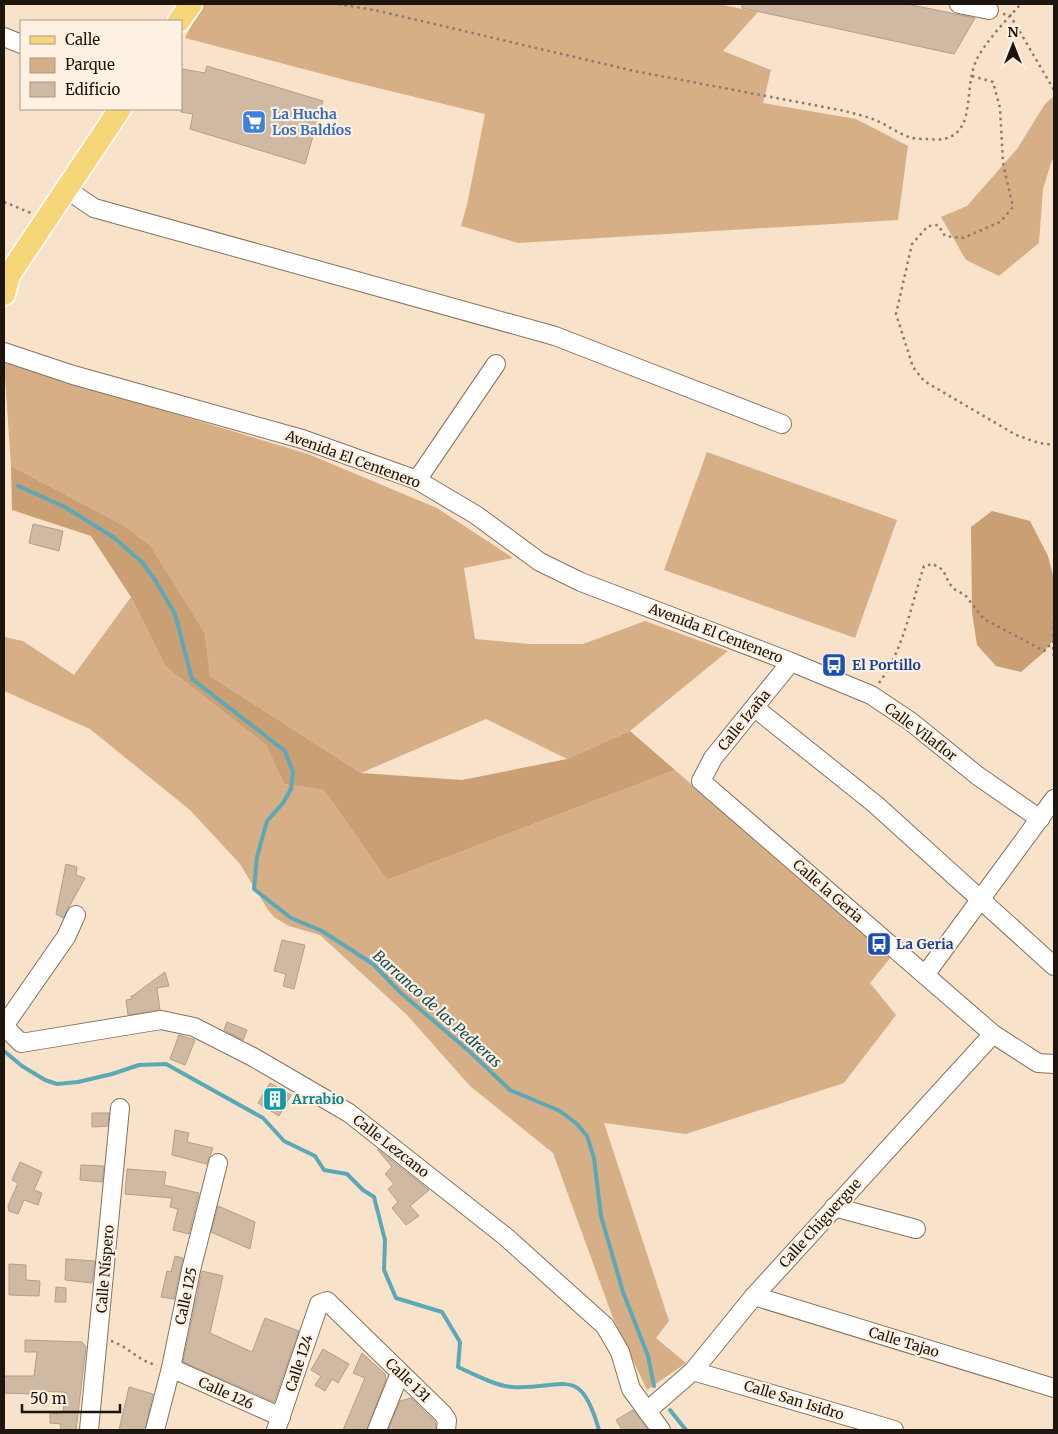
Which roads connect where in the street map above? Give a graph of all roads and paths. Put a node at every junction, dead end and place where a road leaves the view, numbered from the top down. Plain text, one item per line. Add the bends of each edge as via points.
1 (191, 4) edge
2 (338, 4) edge
3 (959, 4) edge
4 (1021, 4) edge
5 (988, 10) joint
6 (1010, 15) junction
7 (180, 20) edge
8 (4, 37) edge
9 (20, 44) edge
10 (972, 76) junction
11 (1054, 90) edge
12 (119, 110) edge
13 (66, 189) junction
14 (4, 202) edge
15 (45, 221) junction
16 (4, 294) edge
17 (4, 352) edge
18 (496, 364) dead end
19 (782, 424) dead end
20 (1054, 445) edge
21 (417, 480) junction
22 (1054, 621) edge
23 (1053, 642) junction
24 (1054, 658) edge
25 (791, 662) junction
26 (871, 695) junction
27 (755, 708) junction
28 (701, 780) joint
29 (1054, 799) edge
30 (1040, 819) junction
31 (980, 900) junction
32 (76, 915) dead end
33 (1054, 966) edge
34 (925, 975) junction
35 (4, 1026) edge
36 (993, 1034) junction
37 (1054, 1064) edge
38 (120, 1108) dead end
39 (218, 1163) dead end
40 (834, 1207) junction
41 (916, 1229) dead end
42 (754, 1296) junction
43 (327, 1301) joint
44 (98, 1341) junction
45 (170, 1368) junction
46 (693, 1370) junction
47 (400, 1373) junction
48 (1054, 1388) edge
49 (647, 1411) junction
50 (279, 1424) edge
51 (447, 1425) edge
52 (89, 1430) edge
53 (155, 1430) edge
54 (378, 1430) edge
55 (661, 1430) edge
56 (894, 1430) edge

1 - 7 main road
2 - 10 path via 634,71 845,111 874,119 909,138 943,140 956,134 964,124
3 - 5 street
4 - 6 path
5 - 6 path
6 - 10 path via 976,60
6 - 11 path
8 - 9 street
10 - 20 path via 992,82 1000,108 1003,163 1013,206 1000,222 963,238 945,236 938,224 928,226 912,244 896,314 913,367 924,380 1016,434
12 - 13 main road
13 - 15 main road
13 - 19 street via 94,208 555,336
14 - 15 path
15 - 16 main road via 9,275
17 - 21 street, Avenida El Centenero via 82,378 302,439
18 - 21 street
21 - 25 street, Avenida El Centenero via 476,514 540,562 573,578
22 - 23 path
23 - 24 path
23 - 26 path via 1044,651 984,619 965,595 954,589 943,570 933,564 924,566 902,641 889,670
25 - 26 street, Calle Vilaflor
25 - 27 street, Calle Izaña
26 - 30 street, Calle Vilaflor
27 - 28 street, Calle Izaña via 713,758
27 - 31 street via 875,804
28 - 34 street, Calle la Geria
29 - 30 street
30 - 31 street
31 - 33 street
31 - 34 street
32 - 35 street via 66,937
34 - 36 street, Calle la Geria
35 - 49 street, Calle Lezcano via 21,1042 161,1020 194,1027 349,1113 506,1237 605,1326 620,1352 631,1388
36 - 37 street, Calle la Geria via 1038,1063
36 - 40 street, Calle Chiguergue
38 - 44 street, Calle Níspero
39 - 45 street, Calle 125
40 - 41 street
40 - 42 street, Calle Chiguergue
42 - 46 street, Calle Chiguergue
42 - 48 street, Calle Tajao
43 - 47 street, Calle 131
43 - 50 street, Calle 124 via 319,1304
44 - 45 path via 120,1344 150,1364
44 - 52 street, Calle Níspero
45 - 50 street, Calle 126
45 - 53 street, Calle 125
46 - 49 street, Calle Chiguergue
46 - 56 street, Calle San Isidro
47 - 51 street, Calle 131 via 444,1414
47 - 54 street
49 - 55 street, Calle Lezcano

